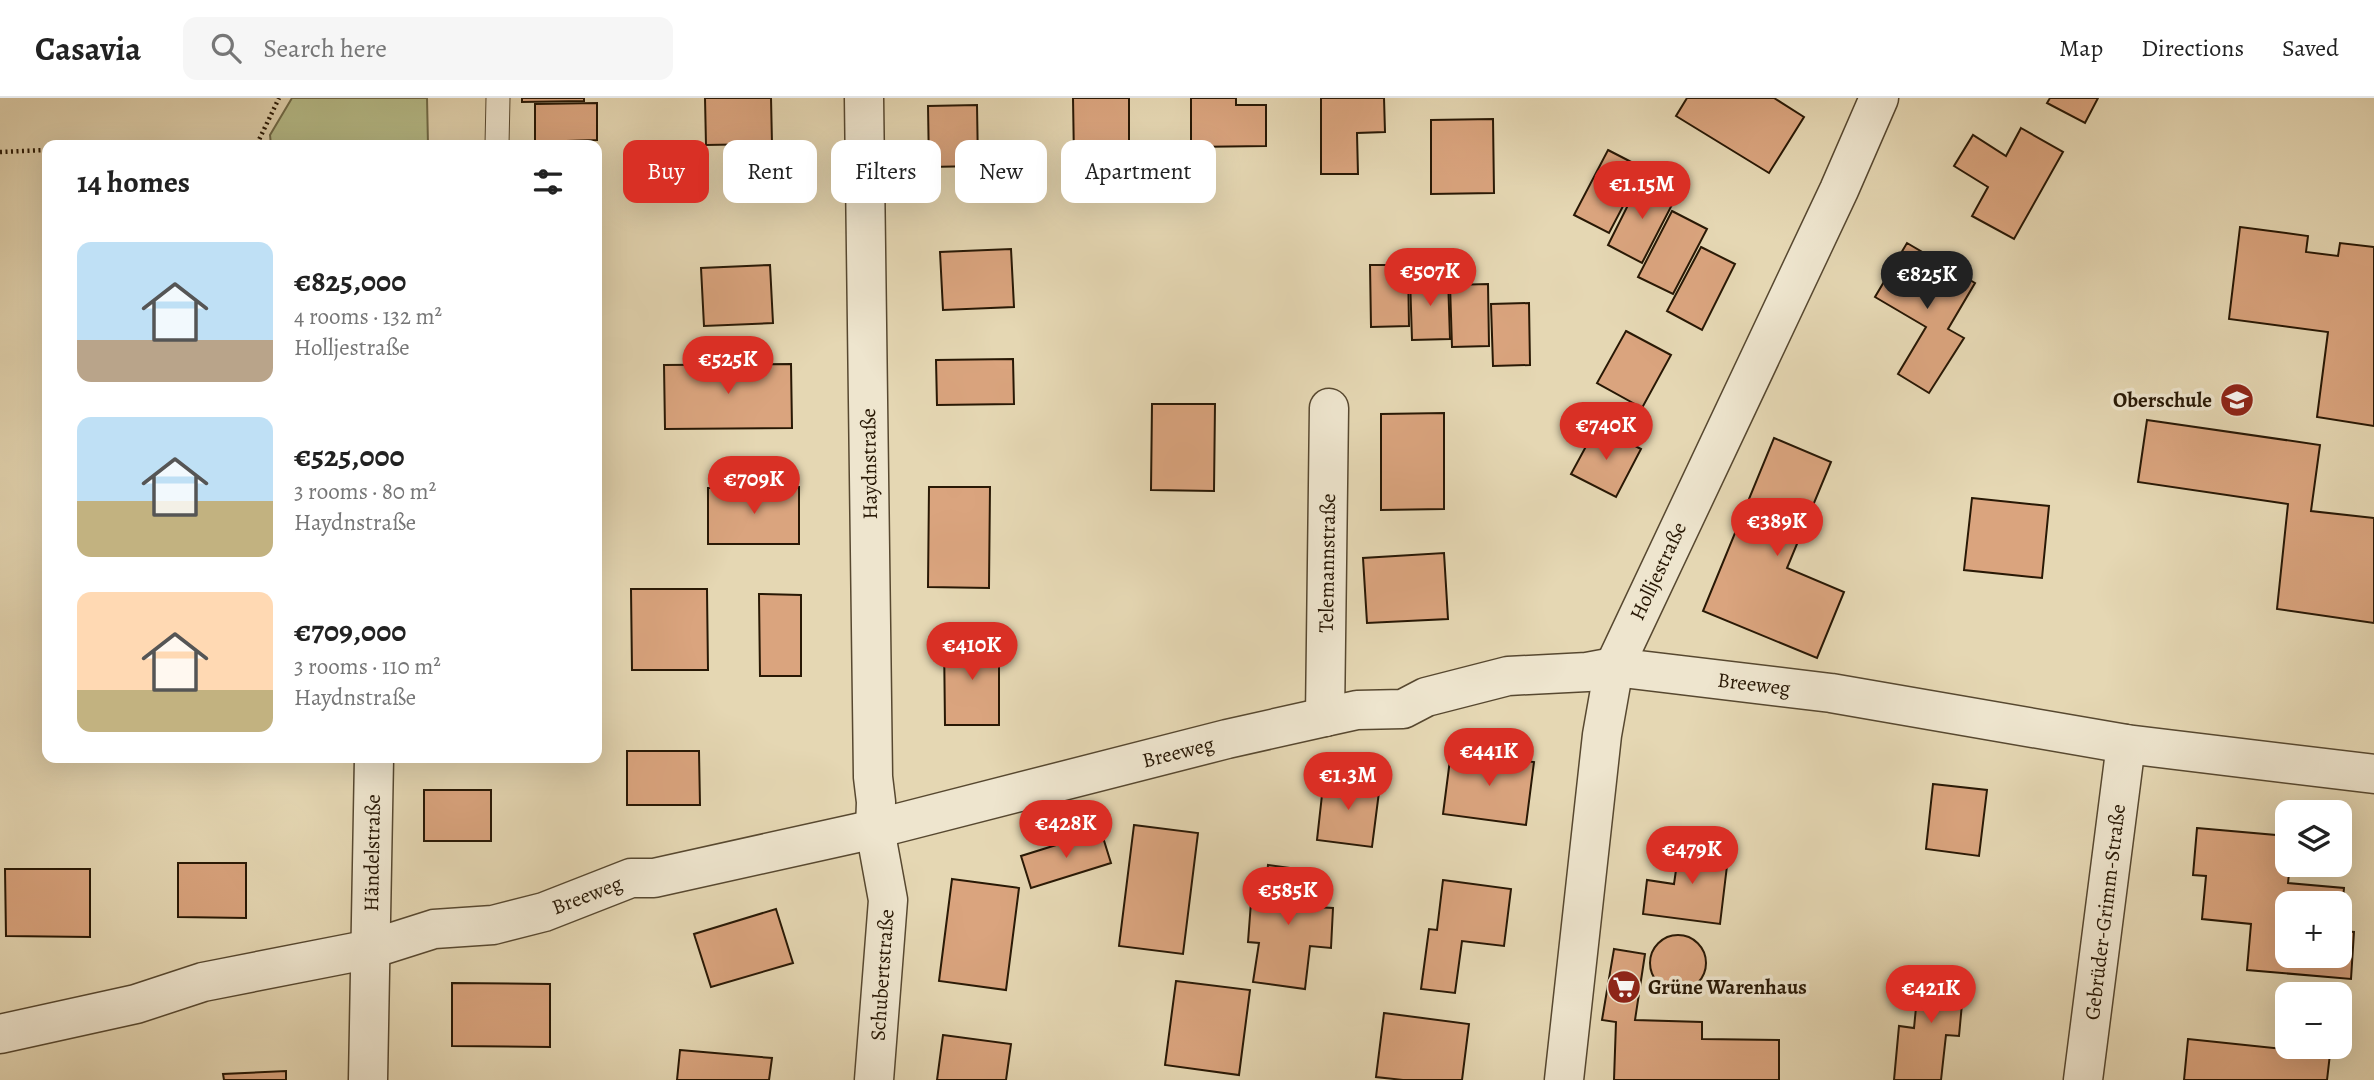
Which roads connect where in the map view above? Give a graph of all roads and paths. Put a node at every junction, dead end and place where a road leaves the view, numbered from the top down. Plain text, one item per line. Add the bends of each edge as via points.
1 (279, 98) edge
2 (498, 98) edge
3 (864, 98) edge
4 (1879, 98) edge
5 (259, 140) edge
6 (497, 140) edge
7 (42, 150) edge
8 (0, 152) edge
9 (1329, 408) dead end
10 (1614, 667) junction
11 (1325, 717) junction
12 (2126, 744) junction
13 (374, 763) edge
14 (2374, 774) edge
15 (875, 830) junction
16 (371, 949) junction
17 (0, 1034) edge
18 (368, 1080) edge
19 (874, 1080) edge
20 (1564, 1080) edge
21 (2083, 1080) edge

1 - 5 path
2 - 6 lane
3 - 15 street, Haydnstraße
4 - 10 street, Holljestraße
7 - 8 path
9 - 11 street, Telemannstraße
10 - 11 street, Breeweg via 1507,676 1426,697 1403,709 1357,710
10 - 12 street, Breeweg via 1831,693
10 - 20 street, Holljestraße via 1602,735
11 - 15 street, Breeweg
12 - 14 street, Breeweg
12 - 21 street, Gebrüder-Grimm-Straße
13 - 16 street, Händelstraße
15 - 16 street, Breeweg via 654,878 631,878 544,912 493,925 434,929
15 - 19 street, Schubertstraße via 888,900
16 - 17 street, Breeweg via 203,982 136,1004
16 - 18 street

